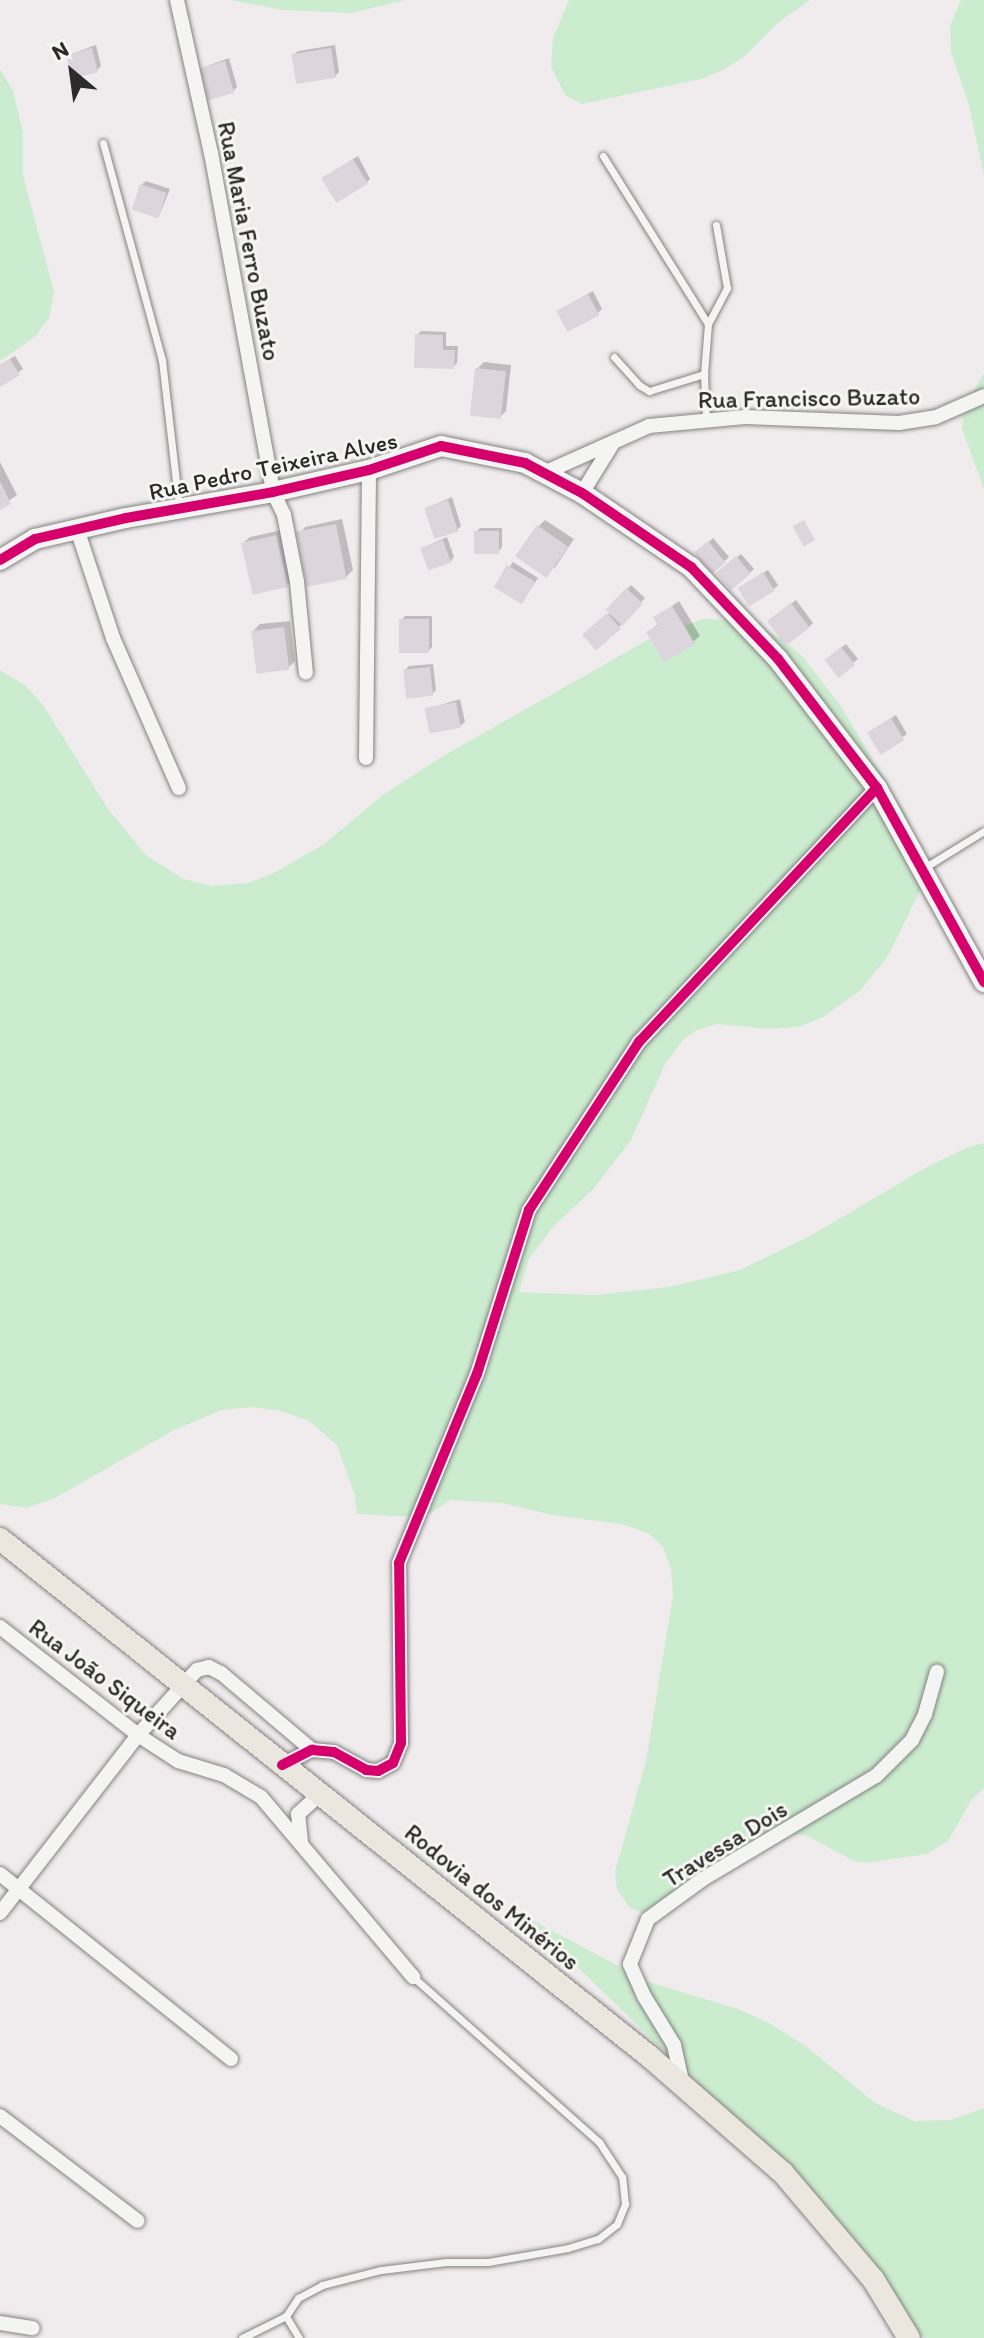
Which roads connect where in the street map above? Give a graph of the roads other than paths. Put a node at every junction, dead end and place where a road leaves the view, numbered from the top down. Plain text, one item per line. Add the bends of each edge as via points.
1 (177, 0) edge
2 (103, 143) dead end
3 (603, 156) dead end
4 (716, 225) dead end
5 (708, 324) junction
6 (614, 357) dead end
7 (704, 374) junction
8 (984, 396) edge
9 (706, 421) junction
10 (613, 443) junction
11 (369, 470) junction
12 (544, 473) junction
13 (273, 492) junction
14 (582, 493) junction
15 (179, 508) junction
16 (77, 529) junction
17 (0, 560) edge
18 (306, 673) dead end
19 (366, 758) dead end
20 (179, 788) dead end
21 (877, 788) junction
22 (984, 831) edge
23 (922, 870) junction
24 (984, 982) edge
25 (0, 1539) edge
26 (0, 1627) edge
27 (937, 1672) dead end
28 (183, 1685) junction
29 (138, 1735) junction
30 (312, 1750) junction
31 (282, 1765) junction
32 (321, 1793) junction
33 (301, 1842) junction
34 (0, 1874) edge
35 (19, 1889) junction
36 (0, 1913) edge
37 (413, 1977) joint
38 (231, 2059) dead end
39 (683, 2086) junction
40 (0, 2116) edge
41 (138, 2221) dead end
42 (286, 2316) junction
43 (0, 2323) edge
44 (33, 2328) dead end
45 (242, 2338) edge
46 (299, 2338) edge
47 (909, 2338) edge

1 - 13 street, Rua Maria Ferro Buzato via 211,153
2 - 15 lane via 162,360
3 - 5 lane
4 - 5 lane via 727,288
5 - 7 lane
6 - 7 lane via 649,391
7 - 9 lane
8 - 9 street, Rua Francisco Buzato via 936,417 899,423 745,417
9 - 10 street, Rua Francisco Buzato via 649,426
10 - 12 street, Rua Francisco Buzato
10 - 14 street
11 - 12 street, Rua Pedro Teixeira Alves via 441,446 525,463
11 - 13 street, Rua Pedro Teixeira Alves
11 - 19 street
12 - 14 street, Rua Pedro Teixeira Alves
13 - 15 street, Rua Pedro Teixeira Alves
13 - 18 street, Rua Maria Ferro Buzato via 284,515 297,582
14 - 21 street, Rua Pedro Teixeira Alves via 691,567 778,659
15 - 16 street, Rua Pedro Teixeira Alves
16 - 17 street, Rua Pedro Teixeira Alves via 35,539
16 - 20 street via 113,638
21 - 23 street, Rua Pedro Teixeira Alves
21 - 30 street via 639,1042 529,1210 477,1374 399,1563 401,1743 393,1763 366,1770 334,1752
22 - 23 lane
23 - 24 street, Rua Pedro Teixeira Alves
25 - 28 main road, Rodovia dos Minérios
26 - 29 street, Rua João Siqueira
27 - 39 street, Travessa Dois via 912,1740 876,1776 703,1879 648,1919 630,1964 674,2045
28 - 29 street
28 - 30 street via 197,1670 209,1667 221,1673
28 - 31 main road, Rodovia dos Minérios
29 - 33 street, Rua João Siqueira via 178,1761 224,1775 261,1797
29 - 35 street
30 - 31 street
31 - 32 main road, Rodovia dos Minérios
32 - 33 street via 298,1814
32 - 39 main road, Rodovia dos Minérios
33 - 37 street, Rua João Siqueira
34 - 35 street
35 - 36 street
35 - 38 street
37 - 42 lane via 599,2142 622,2177 625,2204 617,2224 598,2239 488,2262 381,2270 322,2285 298,2298
39 - 47 main road, Rodovia dos Minérios via 783,2173 873,2279
40 - 41 street
42 - 45 lane
42 - 46 lane
43 - 44 street

